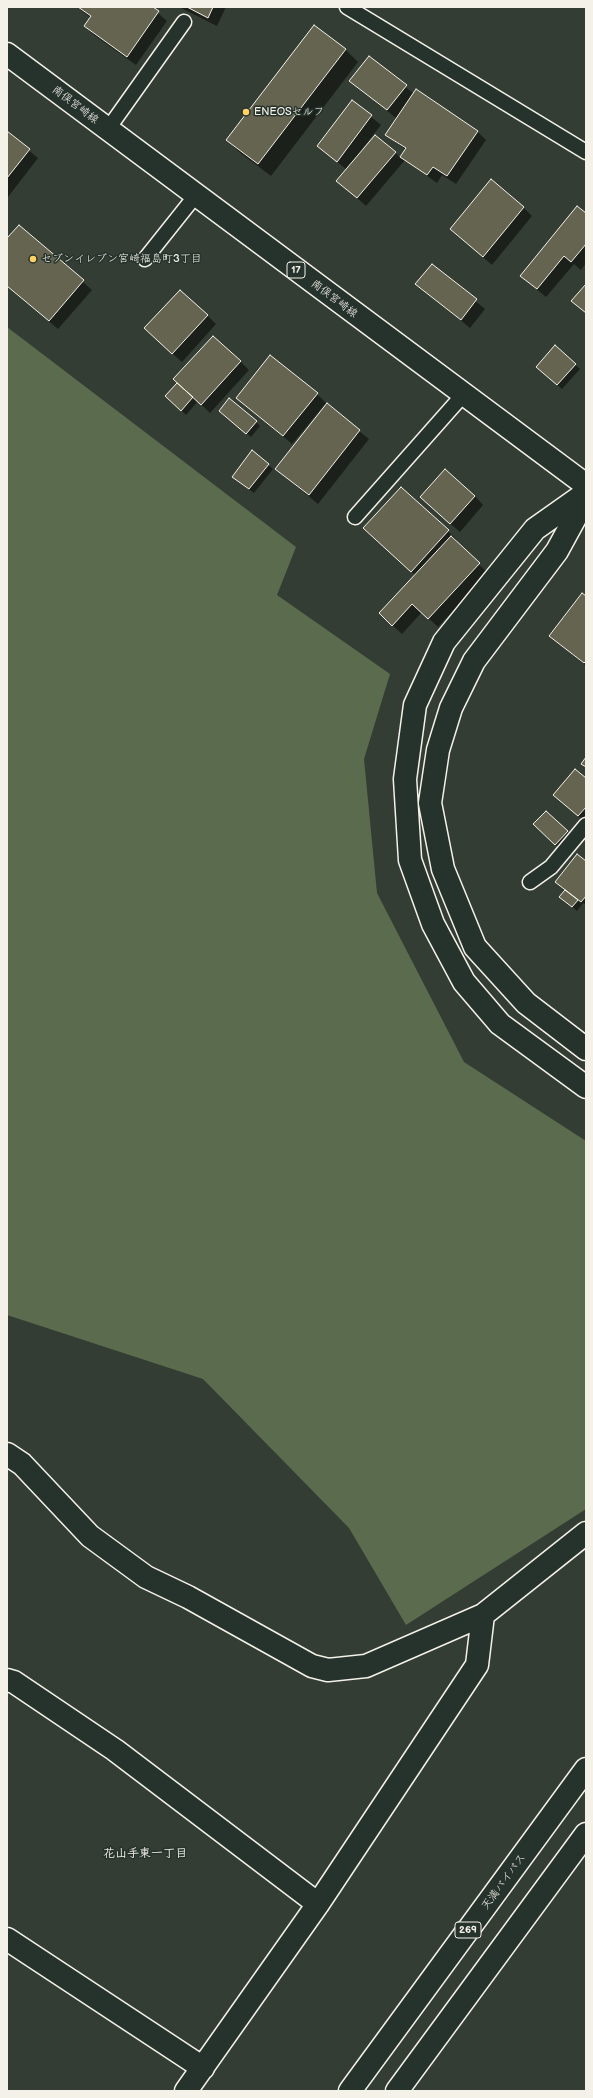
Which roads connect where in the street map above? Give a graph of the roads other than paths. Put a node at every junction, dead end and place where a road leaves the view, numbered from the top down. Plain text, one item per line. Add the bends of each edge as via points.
1 (347, 7) edge
2 (184, 22) dead end
3 (7, 54) edge
4 (108, 129) junction
5 (586, 152) edge
6 (196, 195) junction
7 (145, 259) dead end
8 (463, 395) junction
9 (586, 485) edge
10 (586, 493) edge
11 (586, 498) edge
12 (356, 518) dead end
13 (586, 825) edge
14 (530, 882) dead end
15 (586, 1050) edge
16 (586, 1088) edge
17 (7, 1454) edge
18 (586, 1533) edge
19 (483, 1614) junction
20 (7, 1680) edge
21 (586, 1769) edge
22 (586, 1834) edge
23 (318, 1904) junction
24 (7, 1939) edge
25 (203, 2068) junction
26 (186, 2091) edge
27 (350, 2091) edge
28 (397, 2091) edge

1 - 5 lane
2 - 4 lane
3 - 4 main road, 南俣宮崎線 / 17
4 - 6 main road, 南俣宮崎線 / 17
6 - 7 lane
6 - 8 main road, 南俣宮崎線 / 17
8 - 9 main road, 南俣宮崎線 / 17
8 - 12 lane
10 - 16 main road via 535,529 444,642 415,705 404,779 410,860 433,924 464,982 500,1024
11 - 15 main road via 557,551 474,660 449,715 438,750 430,803 443,869 475,947 526,1003
13 - 14 lane via 550,867
17 - 19 main road via 22,1464 90,1536 146,1577 188,1597 312,1666 328,1670 366,1666
18 - 19 main road
19 - 23 main road via 478,1665
20 - 23 main road via 14,1682 115,1750
21 - 27 main road, 天満バイパス / 269
22 - 28 main road
23 - 25 main road
24 - 25 main road
25 - 26 main road

